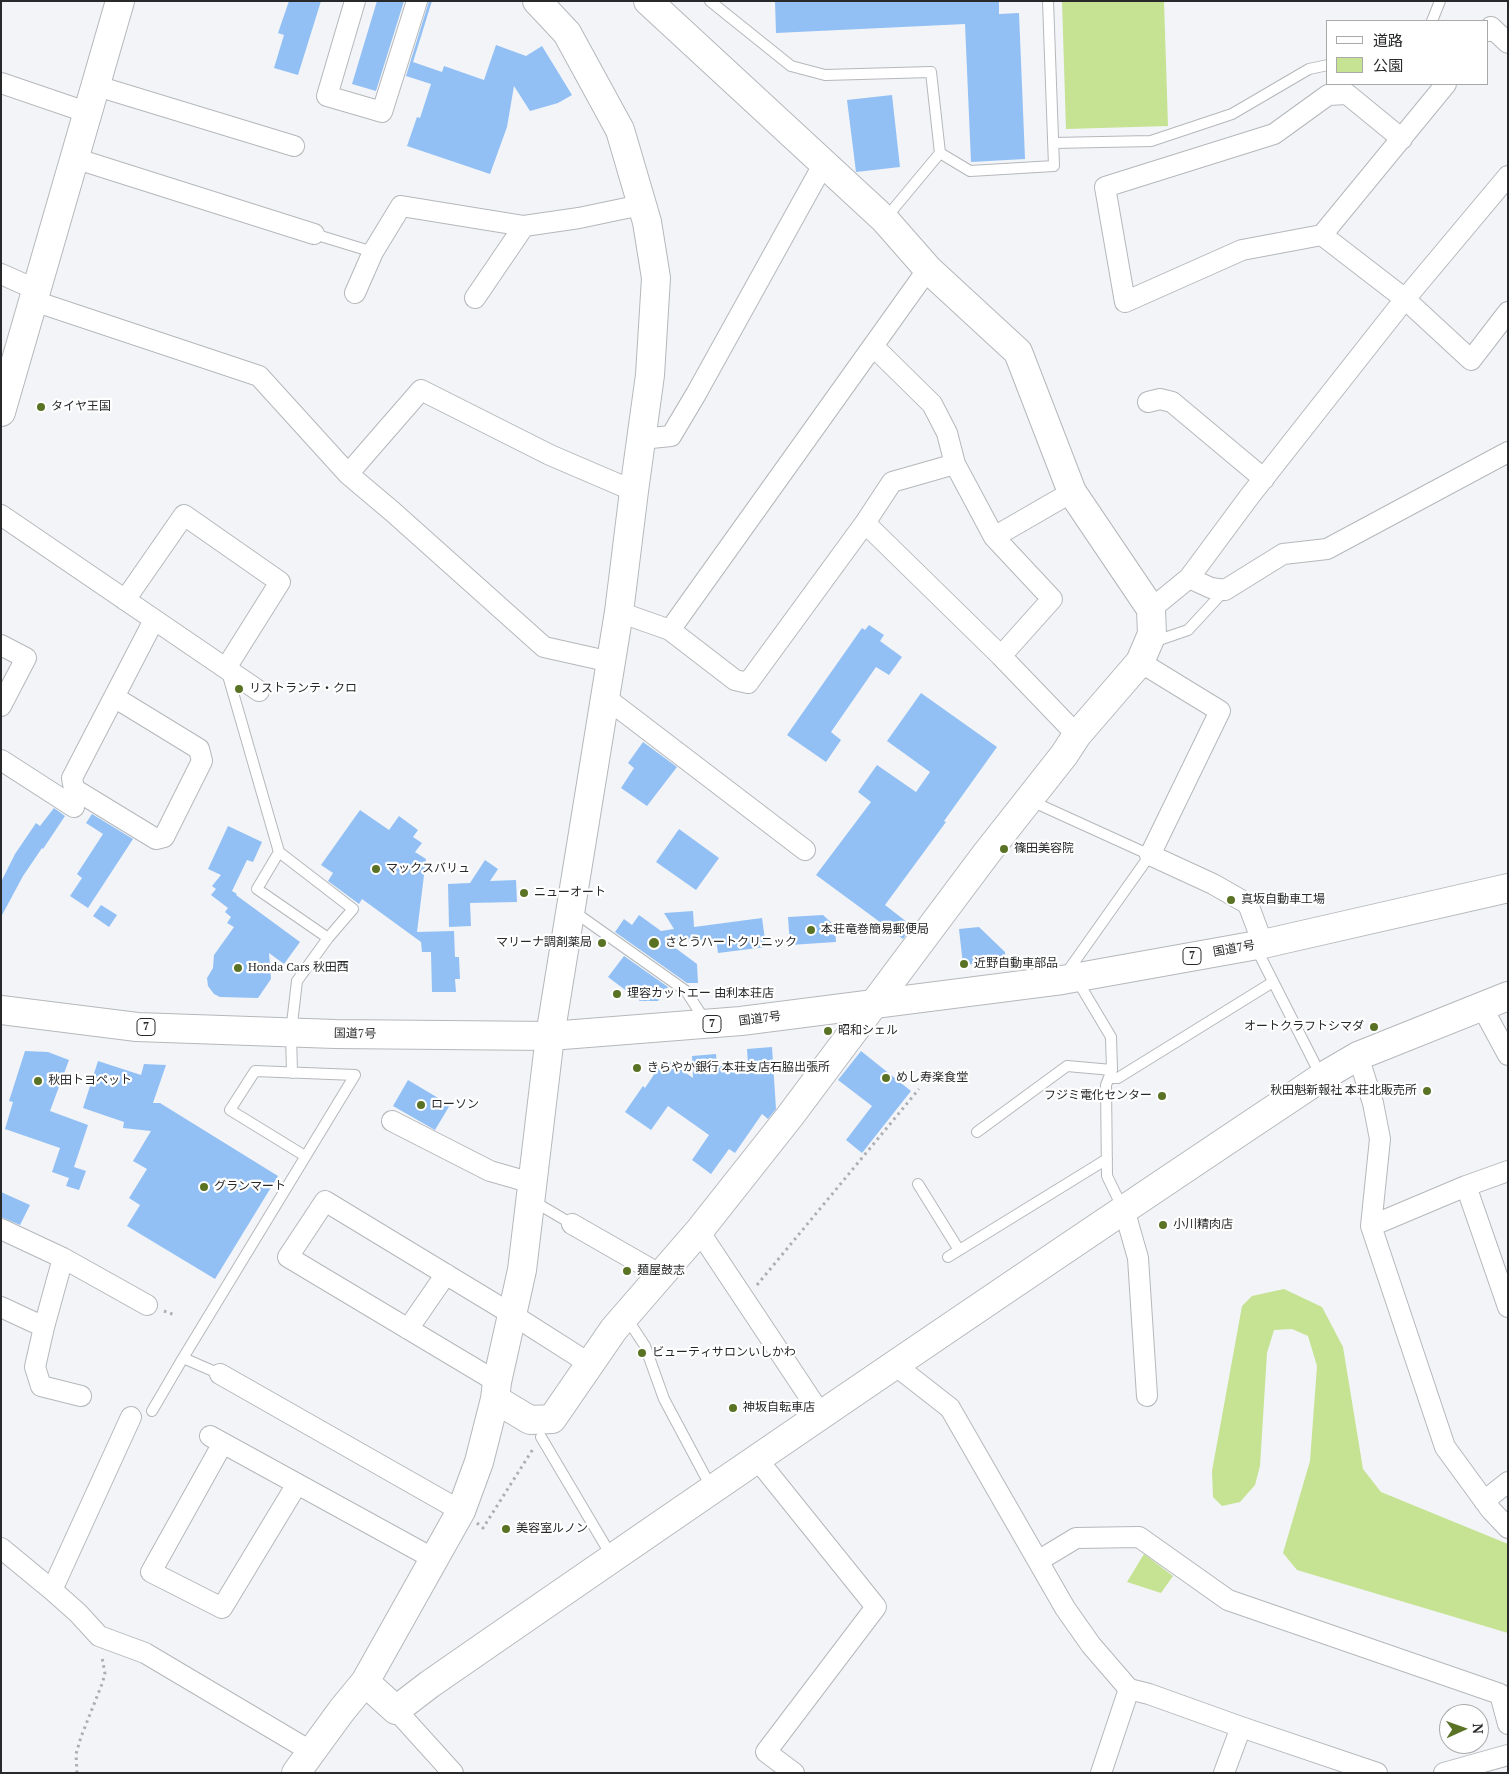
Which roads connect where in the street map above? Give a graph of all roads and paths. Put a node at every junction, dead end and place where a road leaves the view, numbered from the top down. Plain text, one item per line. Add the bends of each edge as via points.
1 (120, 1) edge
2 (355, 1) edge
3 (417, 1) edge
4 (536, 1) edge
5 (648, 1) edge
6 (710, 1) edge
7 (1048, 1) edge
8 (1440, 1) edge
9 (1432, 20) edge
10 (1489, 30) edge
11 (1508, 43) edge
12 (1326, 65) edge
13 (1, 83) edge
14 (1445, 85) edge
15 (97, 86) junction
16 (89, 113) junction
17 (1402, 139) junction
18 (1053, 143) junction
19 (294, 146) dead end
20 (940, 153) junction
21 (74, 158) junction
22 (824, 163) junction
23 (1508, 176) edge
24 (641, 204) junction
25 (885, 220) junction
26 (524, 226) junction
27 (314, 234) joint
28 (1322, 235) junction
29 (373, 252) junction
30 (928, 269) junction
31 (1, 274) edge
32 (355, 293) dead end
33 (36, 295) junction
34 (475, 298) dead end
35 (1405, 299) junction
36 (1508, 312) edge
37 (874, 347) junction
38 (9, 353) edge
39 (1148, 402) dead end
40 (1, 412) edge
41 (641, 439) junction
42 (1508, 452) edge
43 (955, 464) junction
44 (348, 474) junction
45 (1264, 479) junction
46 (634, 491) junction
47 (1072, 492) junction
48 (1, 515) edge
49 (865, 523) junction
50 (994, 537) junction
51 (1189, 578) junction
52 (1225, 590) junction
53 (125, 600) junction
54 (1151, 609) junction
55 (619, 612) junction
56 (154, 620) junction
57 (670, 630) junction
58 (1, 645) edge
59 (1144, 653) junction
60 (1000, 656) junction
61 (611, 662) junction
62 (226, 668) junction
63 (259, 691) dead end
64 (114, 697) junction
65 (606, 698) junction
66 (1, 706) edge
67 (1077, 735) junction
68 (1, 760) edge
69 (1028, 800) junction
70 (74, 807) dead end
71 (805, 850) dead end
72 (279, 852) junction
73 (1150, 854) junction
74 (1508, 888) edge
75 (572, 911) junction
76 (328, 938) junction
77 (1258, 945) junction
78 (1068, 978) junction
79 (1274, 982) junction
80 (1508, 996) edge
81 (872, 1005) junction
82 (1482, 1007) junction
83 (1, 1010) edge
84 (708, 1024) junction
85 (291, 1032) junction
86 (550, 1036) junction
87 (1508, 1055) edge
88 (1358, 1056) junction
89 (292, 1073) junction
90 (1110, 1074) junction
91 (1322, 1077) junction
92 (919, 1089) dead end
93 (392, 1121) dead end
94 (977, 1132) dead end
95 (305, 1156) junction
96 (1107, 1159) junction
97 (1508, 1171) edge
98 (918, 1184) dead end
99 (1466, 1186) junction
100 (531, 1191) junction
101 (1124, 1210) junction
102 (572, 1224) joint
103 (1371, 1226) junction
104 (1, 1229) edge
105 (699, 1231) junction
106 (959, 1250) junction
107 (948, 1257) dead end
108 (63, 1258) junction
109 (446, 1274) junction
110 (661, 1275) junction
111 (745, 1299) junction
112 (147, 1305) dead end
113 (1, 1307) edge
114 (1508, 1307) edge
115 (513, 1315) junction
116 (626, 1316) junction
117 (44, 1327) junction
118 (408, 1329) junction
119 (183, 1358) junction
120 (590, 1364) junction
121 (895, 1365) junction
122 (220, 1374) joint
123 (496, 1391) junction
124 (81, 1396) dead end
125 (1146, 1396) dead end
126 (152, 1411) dead end
127 (822, 1416) junction
128 (131, 1417) dead end
129 (541, 1437) joint
130 (757, 1459) junction
131 (1508, 1482) edge
132 (297, 1484) junction
133 (712, 1490) junction
134 (1484, 1501) junction
135 (461, 1511) junction
136 (1508, 1528) edge
137 (1, 1548) edge
138 (612, 1558) junction
139 (434, 1559) junction
140 (1038, 1561) junction
141 (52, 1590) junction
142 (99, 1636) junction
143 (365, 1682) junction
144 (1129, 1689) junction
145 (396, 1710) junction
146 (1508, 1724) edge
147 (1242, 1727) junction
148 (1508, 1755) edge
149 (304, 1762) edge
150 (76, 1773) edge
151 (453, 1773) edge
152 (794, 1773) edge
153 (1102, 1773) edge
154 (1224, 1773) edge
155 (1377, 1773) edge
156 (1444, 1773) edge

1 - 15 main road
2 - 3 street via 328,96 382,112
4 - 24 main road via 567,32 620,130
5 - 22 main road
6 - 20 lane via 791,66 825,75 931,72
7 - 18 lane
8 - 9 lane
10 - 11 street via 1491,27
12 - 18 lane via 1309,69 1232,114 1151,141
13 - 16 street
14 - 17 street
15 - 16 main road
15 - 19 street
16 - 21 main road
17 - 28 street
17 - 28 street via 1347,94 1328,95 1274,134 1105,187 1125,302 1242,250
18 - 20 lane via 1054,166 970,171
20 - 25 lane
21 - 27 street
21 - 33 main road
22 - 25 main road
22 - 41 street via 671,436
23 - 35 street
24 - 26 street
24 - 41 main road via 656,278 650,375
25 - 30 main road
26 - 29 street via 401,206
26 - 34 street
27 - 29 lane
28 - 35 street
29 - 32 street
30 - 37 street
30 - 47 main road via 1018,352
31 - 33 street
33 - 38 main road
33 - 44 street via 259,376
35 - 36 street via 1471,360
35 - 45 street
37 - 43 street via 932,404 947,433
37 - 57 street
38 - 40 main road
39 - 45 street via 1160,399 1172,402
41 - 46 main road
42 - 52 street via 1327,549 1283,554
43 - 49 street via 892,482
43 - 50 street
44 - 46 street via 421,390 550,455
44 - 61 street via 544,647
45 - 51 street
46 - 55 main road
47 - 50 street
47 - 54 main road
48 - 53 street
49 - 57 street via 748,683 735,680
49 - 60 street
50 - 60 street via 1052,599
51 - 52 street via 1211,588
51 - 54 street
52 - 59 lane via 1188,630
53 - 56 street
53 - 62 street via 184,515 280,582
54 - 59 main road via 1152,634
55 - 57 street
55 - 61 main road
56 - 62 street
56 - 64 street
58 - 66 street via 26,658
59 - 67 main road
59 - 73 street via 1220,711
60 - 67 street
61 - 65 main road
62 - 63 street
62 - 72 lane
64 - 64 street via 72,778 74,789 156,839 164,837 202,760 199,749
65 - 71 street
65 - 75 main road
67 - 69 main road
68 - 70 street
69 - 73 lane
69 - 81 main road
72 - 76 lane via 258,889
72 - 76 lane via 353,909
73 - 77 street via 1248,904
73 - 78 lane
74 - 77 main road, 国道7号 / 7
75 - 84 lane via 686,991
75 - 86 main road
76 - 85 lane via 297,981
77 - 78 main road, 国道7号 / 7
77 - 79 lane
78 - 81 main road, 国道7号 / 7
78 - 90 lane via 1111,1037
79 - 90 lane via 1118,1078
79 - 91 lane
80 - 82 main road
81 - 84 main road, 国道7号 / 7
81 - 105 main road
82 - 87 street
82 - 88 main road
83 - 85 main road, 国道7号 / 7 via 137,1027
84 - 86 main road, 国道7号 / 7
85 - 86 main road, 国道7号 / 7
85 - 89 lane
86 - 100 main road
88 - 91 main road
88 - 103 street via 1380,1139
89 - 95 lane via 355,1075
89 - 95 lane via 255,1071 230,1110
90 - 94 lane via 1067,1066
90 - 96 lane via 1106,1085
91 - 101 main road
92 - 111 path
93 - 100 street
95 - 119 lane
96 - 101 lane via 1107,1176
96 - 106 lane
97 - 99 street
98 - 106 lane
99 - 103 street
99 - 114 street
100 - 102 lane
100 - 115 main road
101 - 121 main road
101 - 125 street via 1138,1258
102 - 110 street
103 - 134 street via 1445,1447
104 - 108 street
105 - 110 main road
105 - 111 street
106 - 107 lane
108 - 112 street
108 - 117 street
109 - 115 street
109 - 118 street
109 - 118 street via 325,1202 288,1257
110 - 116 main road
111 - 127 street
113 - 117 street
115 - 120 street
115 - 123 main road
116 - 120 main road
116 - 133 lane via 645,1346 664,1399
117 - 124 street via 35,1367 42,1386
118 - 123 street
119 - 122 lane
119 - 126 lane
120 - 123 main road via 552,1419 530,1420
121 - 127 main road
121 - 140 street via 950,1408
122 - 135 street
123 - 135 main road via 479,1462
127 - 130 main road
128 - 141 street
129 - 135 path via 483,1528
129 - 138 lane
130 - 133 main road
130 - 152 street via 876,1607 766,1752
131 - 134 street
132 - 132 street via 217,1440 151,1572 222,1608
132 - 139 street
133 - 138 main road
134 - 136 street
135 - 139 main road
137 - 141 street
138 - 145 main road
139 - 143 main road
140 - 144 street via 1091,1645
140 - 146 street via 1076,1538 1139,1537 1228,1600 1500,1694
141 - 142 street
142 - 149 street via 145,1653
142 - 150 path via 105,1674 78,1745
143 - 145 main road
143 - 149 main road
144 - 147 street
144 - 153 street
145 - 151 street
147 - 154 street
147 - 155 street
148 - 156 street

